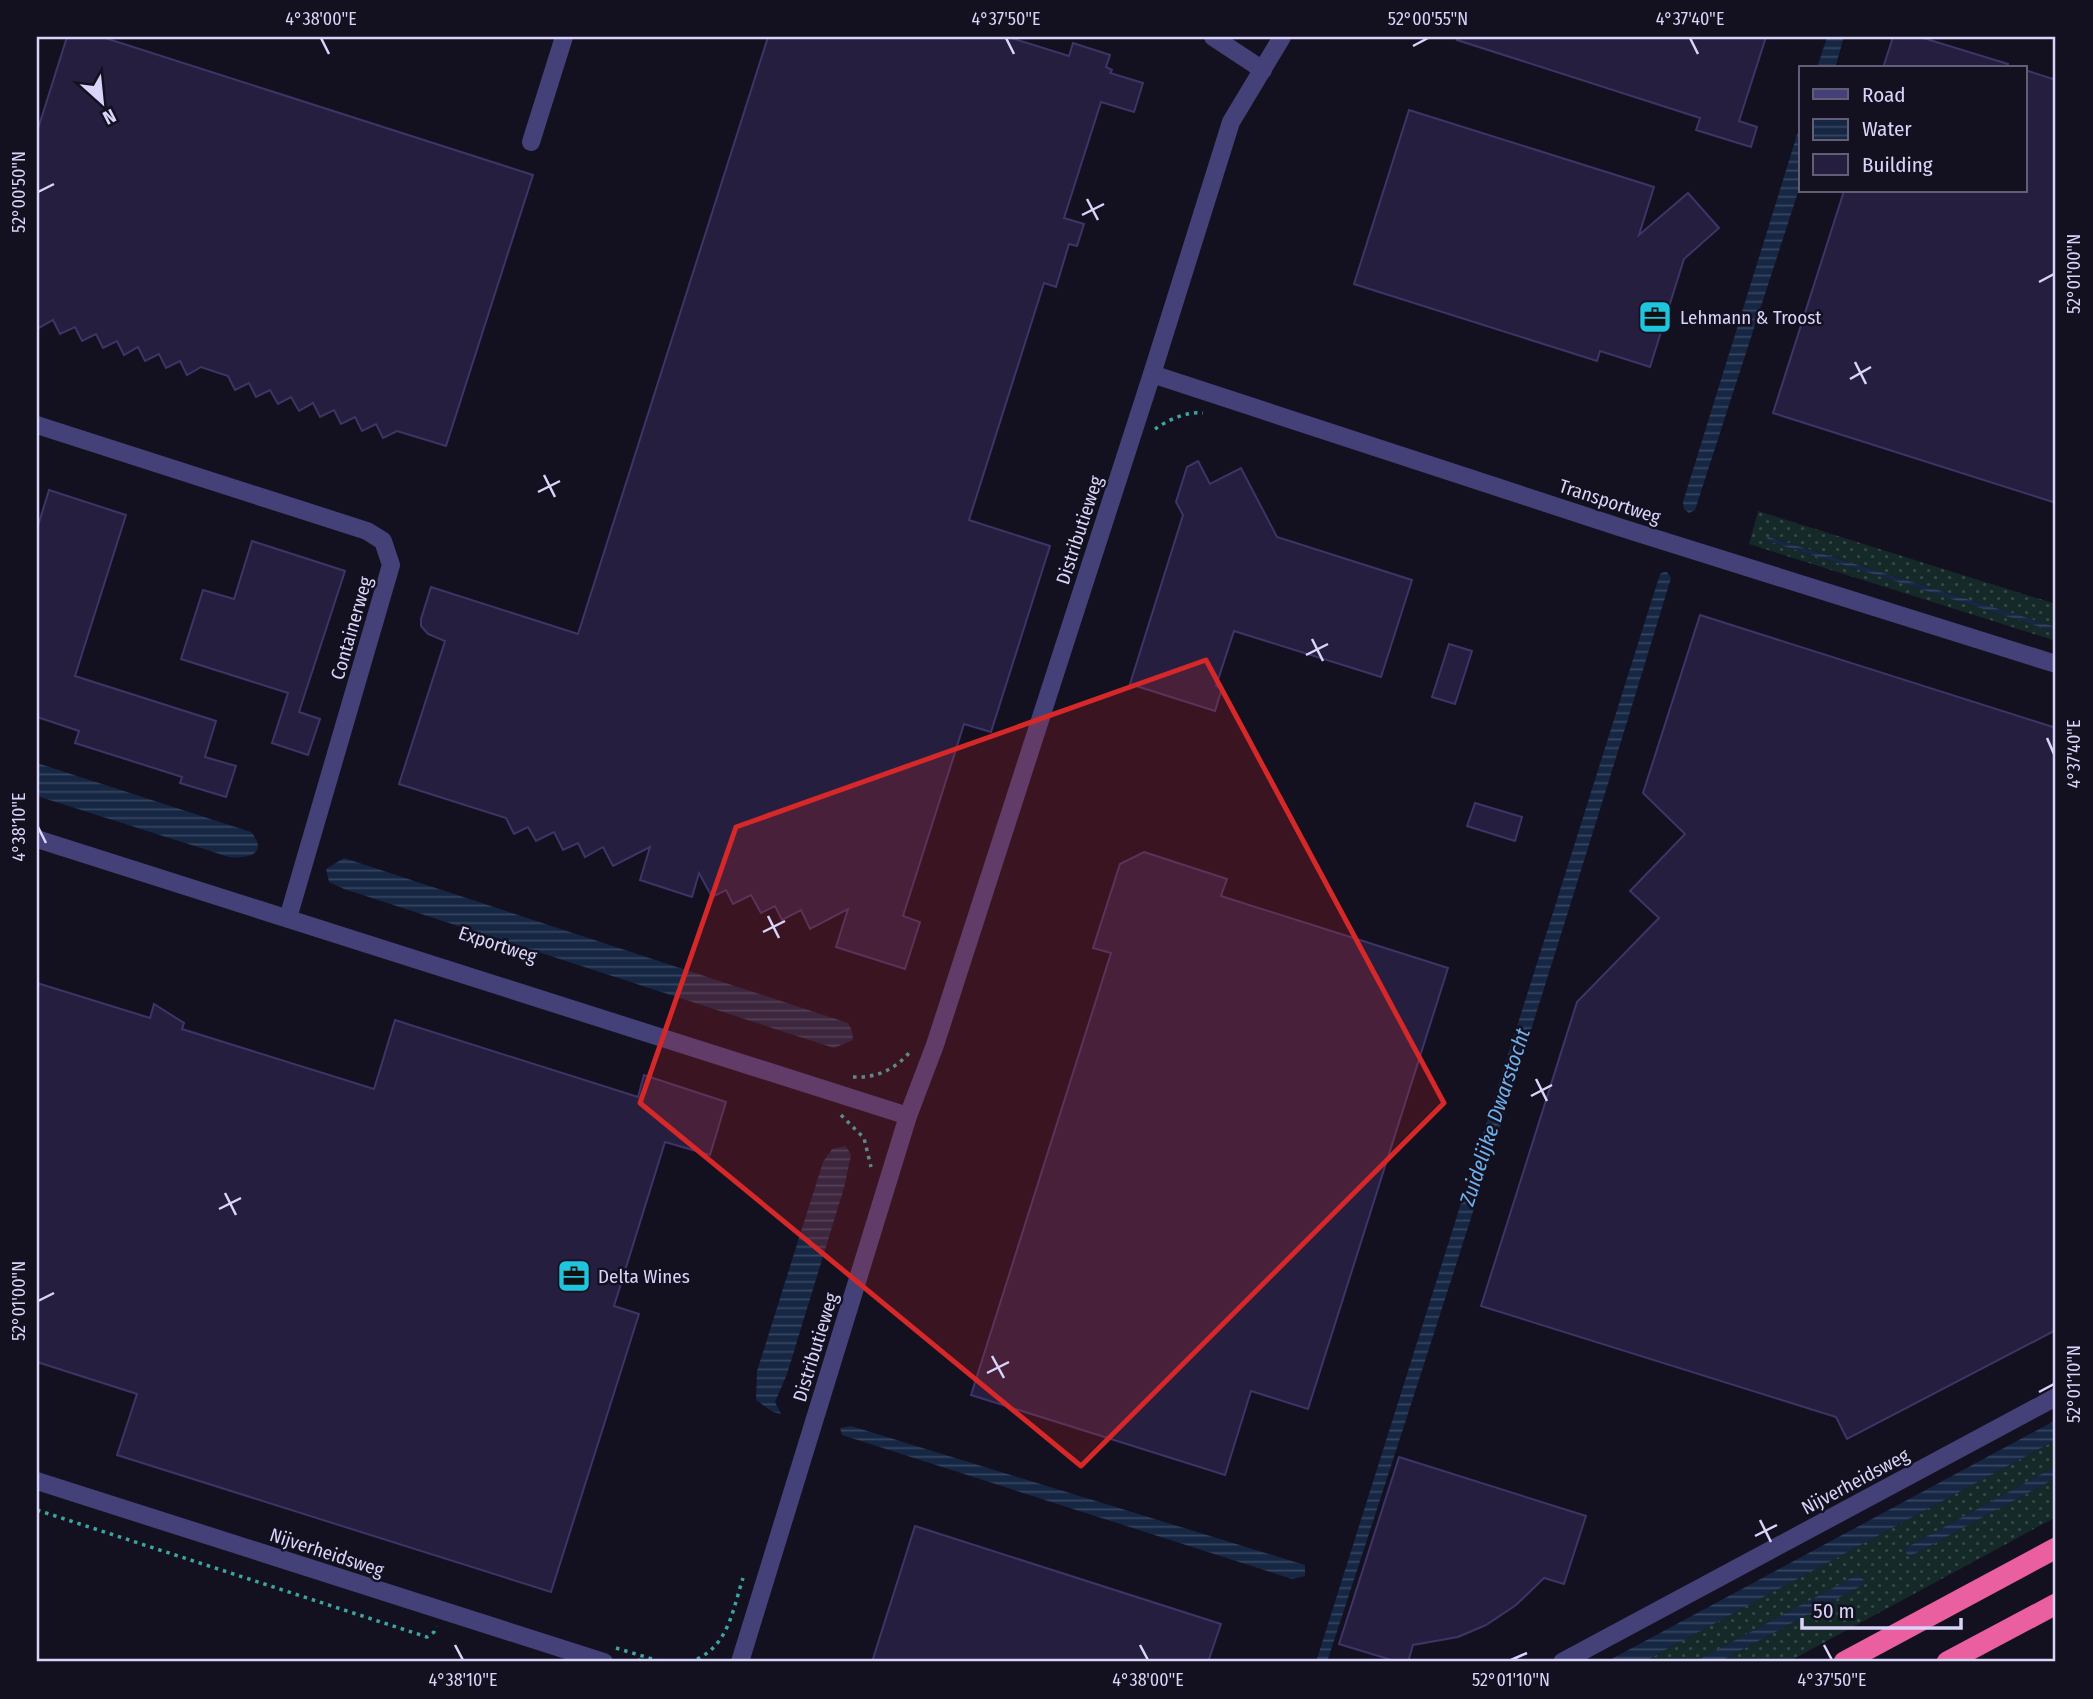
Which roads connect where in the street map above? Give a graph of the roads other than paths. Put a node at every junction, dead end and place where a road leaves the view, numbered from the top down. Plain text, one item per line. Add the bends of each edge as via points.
1 (564, 37) edge
2 (1213, 37) edge
3 (1282, 37) edge
4 (1263, 71) junction
5 (531, 142) dead end
6 (1152, 374) junction
7 (37, 425) edge
8 (2056, 664) edge
9 (37, 839) edge
10 (288, 918) junction
11 (908, 1116) junction
12 (2056, 1397) edge
13 (37, 1481) edge
14 (2056, 1548) edge
15 (2056, 1604) edge
16 (604, 1662) edge
17 (740, 1662) edge
18 (1562, 1662) edge
19 (1844, 1662) edge
20 (1947, 1662) edge

1 - 5 street
2 - 4 street
3 - 4 street, Distributieweg
4 - 6 street, Distributieweg via 1231,122
6 - 8 street, Transportweg
6 - 11 street, Distributieweg
7 - 10 street, Containerweg via 367,531 383,541 391,565
9 - 10 street, Exportweg
10 - 11 street, Exportweg via 847,1086
11 - 17 street, Distributieweg
12 - 18 street, Nijverheidsweg
13 - 16 street, Nijverheidsweg
14 - 19 highway
15 - 20 highway

